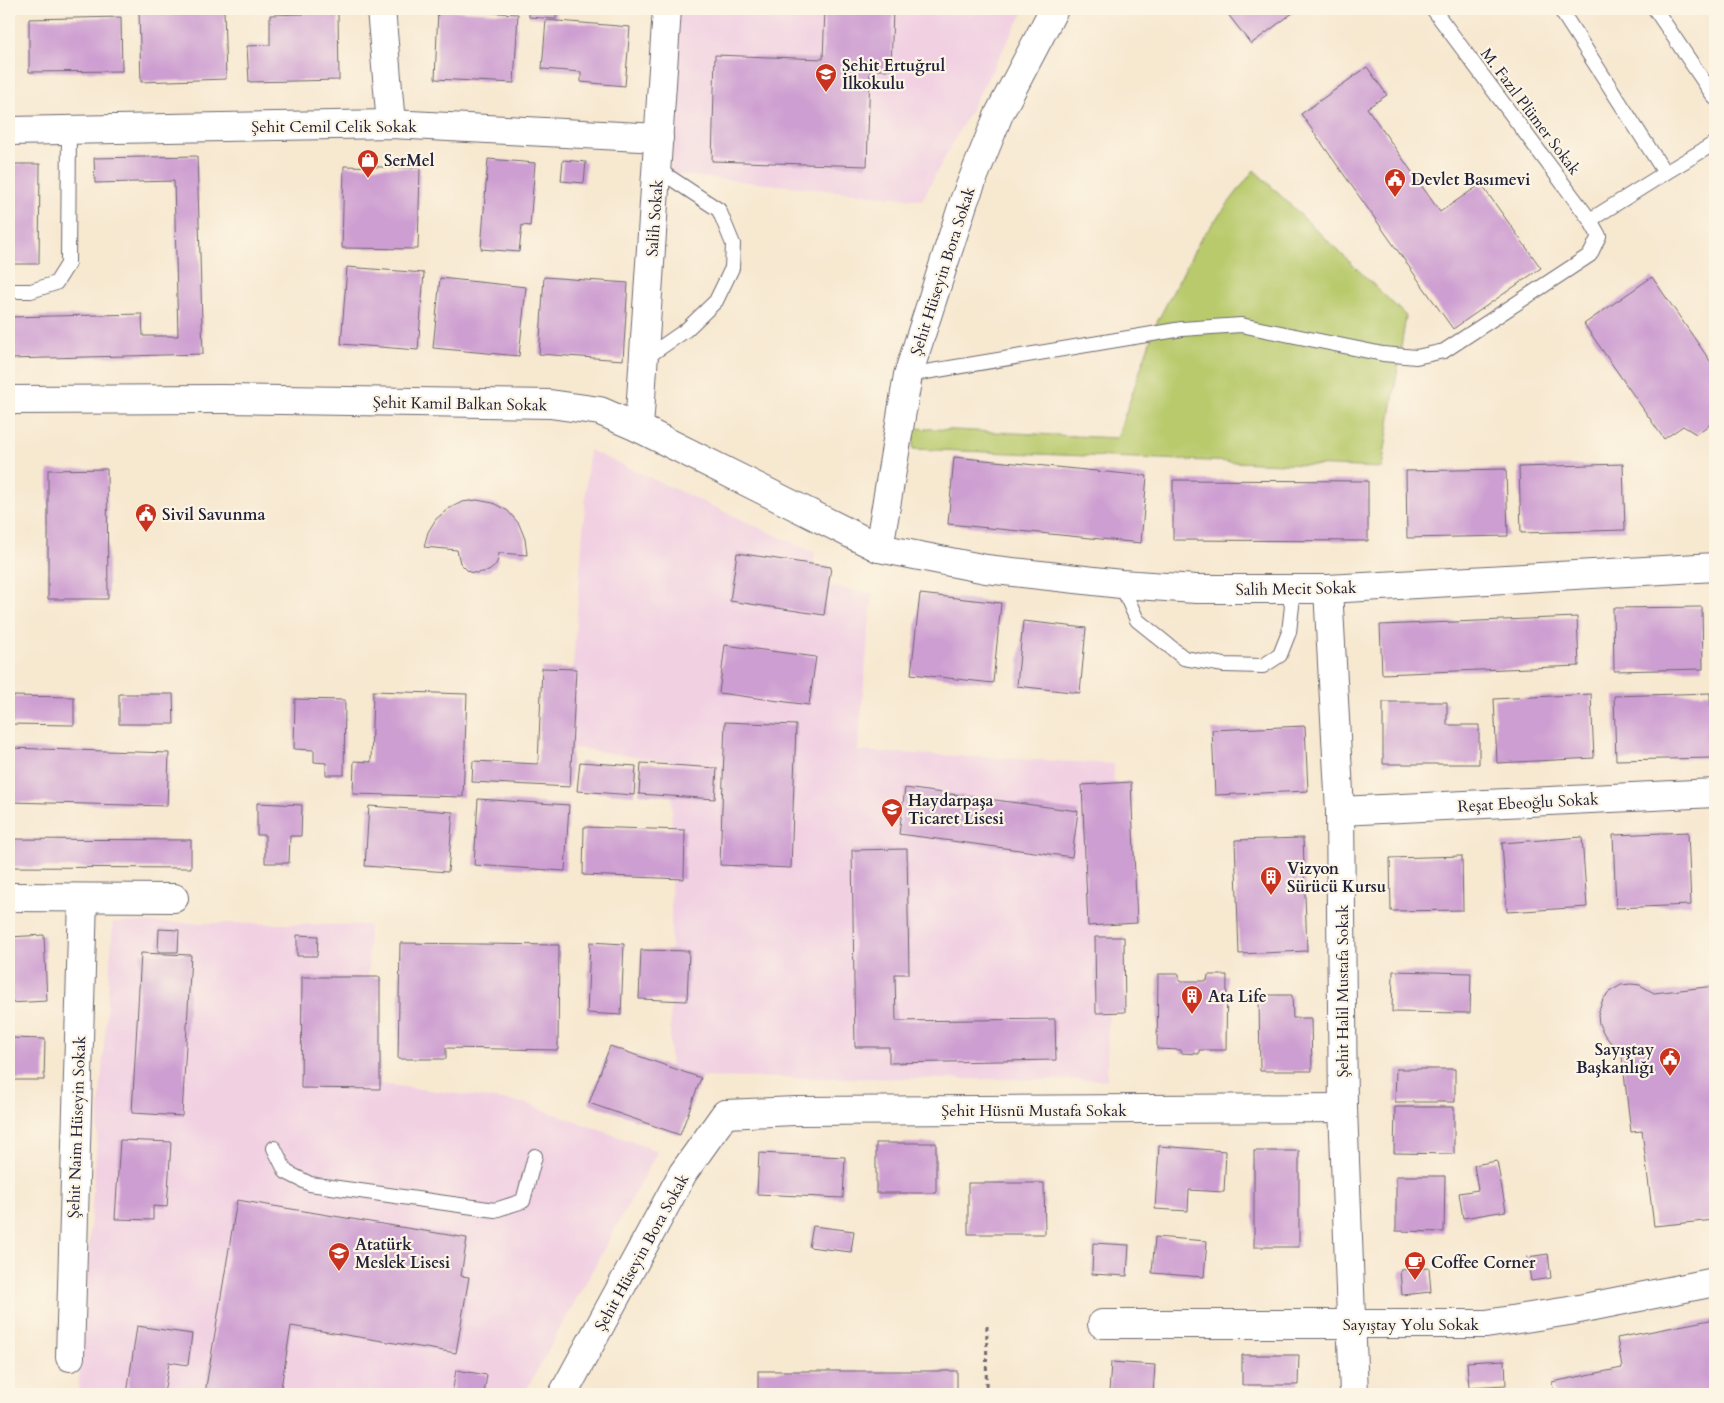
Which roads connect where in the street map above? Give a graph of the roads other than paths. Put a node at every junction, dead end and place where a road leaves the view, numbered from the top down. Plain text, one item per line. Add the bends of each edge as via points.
1 (381, 9) edge
2 (667, 9) edge
3 (1054, 9) edge
4 (1433, 9) edge
5 (1560, 9) edge
6 (1655, 9) edge
7 (1715, 98) edge
8 (391, 124) junction
9 (69, 129) junction
10 (9, 131) edge
11 (659, 138) junction
12 (1715, 143) edge
13 (657, 169) junction
14 (1665, 172) junction
15 (1590, 220) junction
16 (9, 291) edge
17 (644, 359) junction
18 (908, 375) junction
19 (9, 400) edge
20 (639, 428) junction
21 (879, 548) junction
22 (1715, 567) edge
23 (1121, 584) junction
24 (1328, 588) junction
25 (1287, 589) junction
26 (1715, 793) edge
27 (1340, 812) junction
28 (9, 897) edge
29 (83, 898) junction
30 (174, 898) dead end
31 (1343, 1108) junction
32 (725, 1114) joint
33 (274, 1148) dead end
34 (535, 1156) dead end
35 (1715, 1282) edge
36 (1102, 1324) dead end
37 (1351, 1325) junction
38 (70, 1356) dead end
39 (563, 1394) edge
40 (1354, 1394) edge

1 - 8 street
2 - 11 street, Salih Sokak
3 - 18 street, Şehit Hüseyin Bora Sokak via 999,114 964,201
4 - 15 lane, M. Fazıl Plümer Sokak
5 - 14 lane
6 - 7 lane
8 - 9 street, Şehit Cemil Celik Sokak
8 - 11 street, Şehit Cemil Celik Sokak
9 - 10 street, Şehit Cemil Celik Sokak
9 - 16 lane via 68,264 56,283 31,291
11 - 13 street, Salih Sokak
12 - 14 lane
13 - 17 street, Salih Sokak
13 - 17 lane via 719,210 733,244 732,268 716,300 686,330
14 - 15 lane
15 - 18 lane, M. Fazıl Plümer Sokak via 1599,236 1590,255 1444,351 1416,357 1383,354 1241,325 1182,329
17 - 20 street, Salih Sokak
18 - 21 street, Şehit Hüseyin Bora Sokak
19 - 20 street, Şehit Kamil Balkan Sokak via 222,399 550,404 600,411
20 - 21 street, Şehit Kamil Balkan Sokak
21 - 23 street, Salih Mecit Sokak via 986,569
22 - 24 street, Salih Mecit Sokak
23 - 25 street, Salih Mecit Sokak via 1196,589
23 - 25 lane via 1138,620 1184,658 1254,666 1264,666 1280,655 1289,632 1292,606
24 - 25 street, Salih Mecit Sokak
24 - 27 street, Şehit Halil Mustafa Sokak
26 - 27 street, Reşat Ebeoğlu Sokak
27 - 31 street, Şehit Halil Mustafa Sokak
28 - 29 street
29 - 30 street
29 - 38 street, Şehit Naim Hüseyin Sokak
31 - 32 street, Şehit Hüsnü Mustafa Sokak
31 - 37 street, Şehit Halil Mustafa Sokak
32 - 39 street, Şehit Hüseyin Bora Sokak via 683,1172
33 - 34 lane via 286,1172 310,1184 496,1210 523,1201
35 - 37 street, Sayıştay Yolu Sokak via 1486,1324
36 - 37 street, Sayıştay Yolu Sokak
37 - 40 street, Şehit Halil Mustafa Sokak

